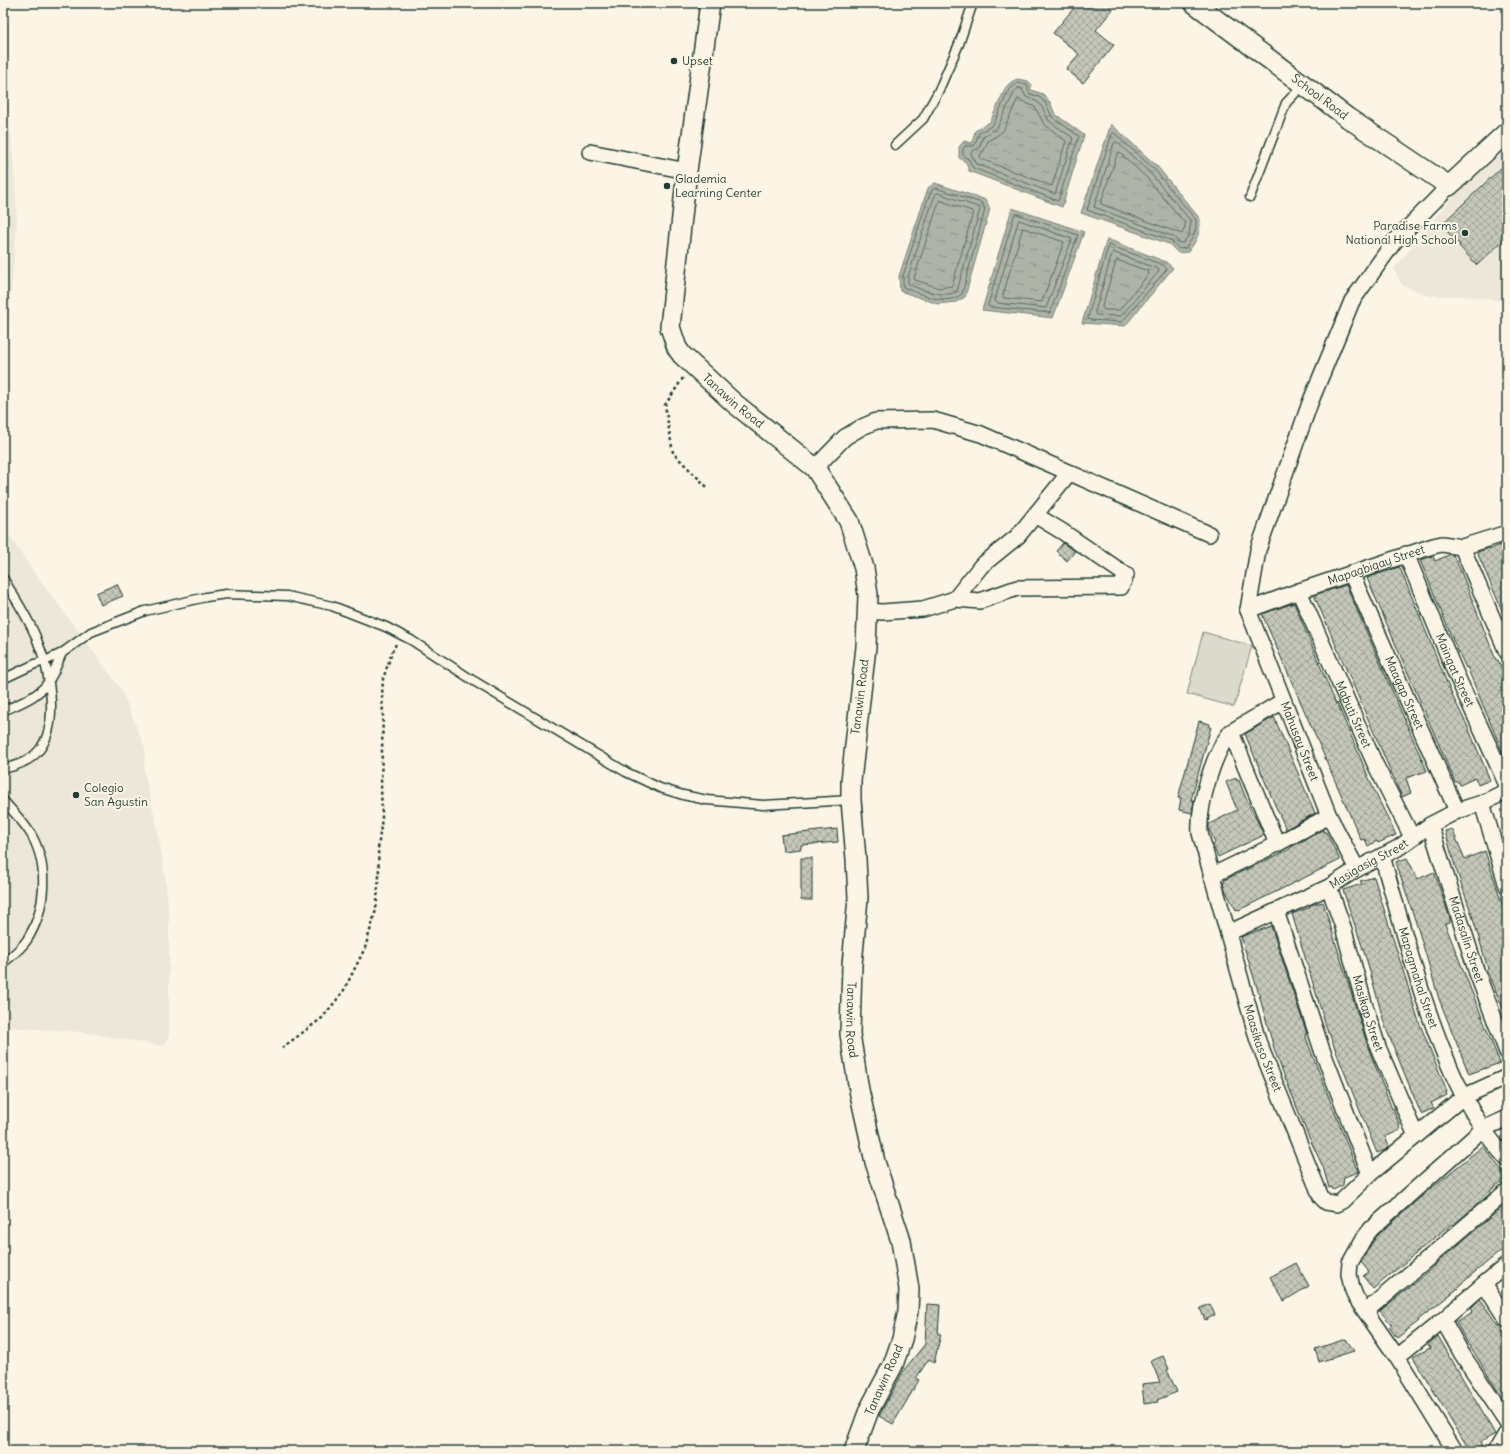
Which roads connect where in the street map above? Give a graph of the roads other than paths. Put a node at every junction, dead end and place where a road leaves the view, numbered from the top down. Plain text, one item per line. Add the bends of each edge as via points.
1 (710, 3) edge
2 (973, 3) edge
3 (1194, 3) edge
4 (1304, 84) junction
5 (1507, 132) edge
6 (895, 145) dead end
7 (590, 152) dead end
8 (688, 171) junction
9 (1449, 186) junction
10 (1250, 197) dead end
11 (815, 468) junction
12 (1069, 473) junction
13 (1035, 515) junction
14 (1507, 533) edge
15 (1209, 534) dead end
16 (1462, 547) junction
17 (1406, 554) junction
18 (1351, 573) junction
19 (3, 578) edge
20 (1299, 591) junction
21 (955, 599) junction
22 (1248, 610) junction
23 (868, 611) junction
24 (1507, 652) edge
25 (62, 653) junction
26 (45, 661) junction
27 (3, 679) edge
28 (50, 681) junction
29 (1283, 701) junction
30 (3, 710) edge
31 (1231, 732) junction
32 (3, 769) edge
33 (1507, 785) edge
34 (1507, 791) edge
35 (3, 800) edge
36 (851, 800) junction
37 (1482, 803) junction
38 (1458, 811) junction
39 (1329, 816) junction
40 (1430, 825) junction
41 (1412, 837) junction
42 (1277, 844) junction
43 (1382, 856) junction
44 (1357, 869) junction
45 (1211, 876) junction
46 (1507, 886) edge
47 (1329, 887) junction
48 (1276, 911) junction
49 (1228, 933) junction
50 (3, 963) edge
51 (1507, 1052) edge
52 (1507, 1077) edge
53 (1463, 1097) junction
54 (1507, 1118) edge
55 (1483, 1129) junction
56 (1416, 1136) junction
57 (1507, 1159) edge
58 (1370, 1174) junction
59 (1507, 1191) edge
60 (1507, 1265) edge
61 (1484, 1284) junction
62 (1366, 1311) junction
63 (1443, 1320) junction
64 (1507, 1320) edge
65 (1397, 1357) junction
66 (1507, 1422) edge
67 (1507, 1432) edge
68 (854, 1451) edge
69 (1454, 1451) edge
70 (1496, 1451) edge

1 - 8 street, Tanawin Road
2 - 6 lane via 938,92 923,119
3 - 4 street, School Road
4 - 9 street, School Road via 1348,118
4 - 10 lane via 1286,103
5 - 9 street
7 - 8 street
8 - 11 street, Tanawin Road via 670,327 677,348 734,403
9 - 22 street via 1394,242 1352,301 1310,403 1258,550
11 - 12 street via 845,437 876,420 933,420 981,434
11 - 23 street, Tanawin Road via 849,521 864,568
12 - 13 street
12 - 15 street
13 - 21 street via 1018,536 981,566
13 - 21 street via 1126,575 1121,587 1017,588 980,601
14 - 16 street, Mapagbigay Street
16 - 17 street, Mapagbigay Street via 1442,544
16 - 24 street
17 - 18 street, Mapagbigay Street
17 - 33 street, Maingat Street via 1455,672
18 - 20 street, Mapagbigay Street
18 - 38 street, Maagap Street
19 - 26 lane via 37,638
20 - 22 street, Mapagbigay Street
20 - 41 street, Mabuti Street via 1375,764
21 - 23 street via 922,609
22 - 29 street, Mahusay Street
23 - 36 street, Tanawin Road
25 - 26 lane
25 - 28 lane
25 - 36 lane via 91,632 145,611 206,596 287,596 332,606 386,627 626,772 660,788 707,800 763,804
26 - 27 lane
26 - 28 lane
28 - 30 lane via 36,695
28 - 32 lane via 51,716 46,737 40,748 26,762
29 - 31 street, Maasikaso Street
29 - 39 street, Mahusay Street
31 - 42 street
31 - 45 street, Maasikaso Street via 1213,764 1200,816 1200,833
34 - 37 street, Masigasig Street
35 - 50 lane via 32,836 42,866 43,885 35,925 27,940
36 - 68 street, Tanawin Road via 858,898 852,965 850,1034 875,1162 901,1241 909,1289 908,1311 902,1339 893,1365 869,1410
37 - 38 street, Masigasig Street
37 - 46 street
38 - 40 street, Masigasig Street
39 - 42 street
39 - 44 street, Mahusay Street
40 - 41 street, Masigasig Street
40 - 51 street, Madasalin Street via 1477,973
41 - 43 street, Masigasig Street
42 - 45 street
43 - 44 street, Masigasig Street
43 - 53 street, Mapagmahal Street via 1404,938 1435,1031
44 - 47 street, Masigasig Street
45 - 49 street, Maasikaso Street
47 - 48 street, Masigasig Street
47 - 56 street, Masikap Street via 1378,1047
48 - 49 street, Masigasig Street
48 - 58 street via 1322,1050
49 - 58 street, Maasikaso Street via 1258,1041 1321,1197 1326,1202 1336,1204
52 - 53 street, Maasikaso Street
53 - 55 street, Mapagmahal Street
53 - 56 street, Maasikaso Street
54 - 55 street
55 - 57 street, Mapagmahal Street
55 - 62 street via 1386,1215 1364,1238 1350,1263 1349,1274 1356,1298
56 - 58 street, Maasikaso Street
59 - 62 street
60 - 61 street
61 - 63 street
61 - 64 street
62 - 65 street
63 - 65 street
63 - 66 street
65 - 69 street
67 - 70 street

